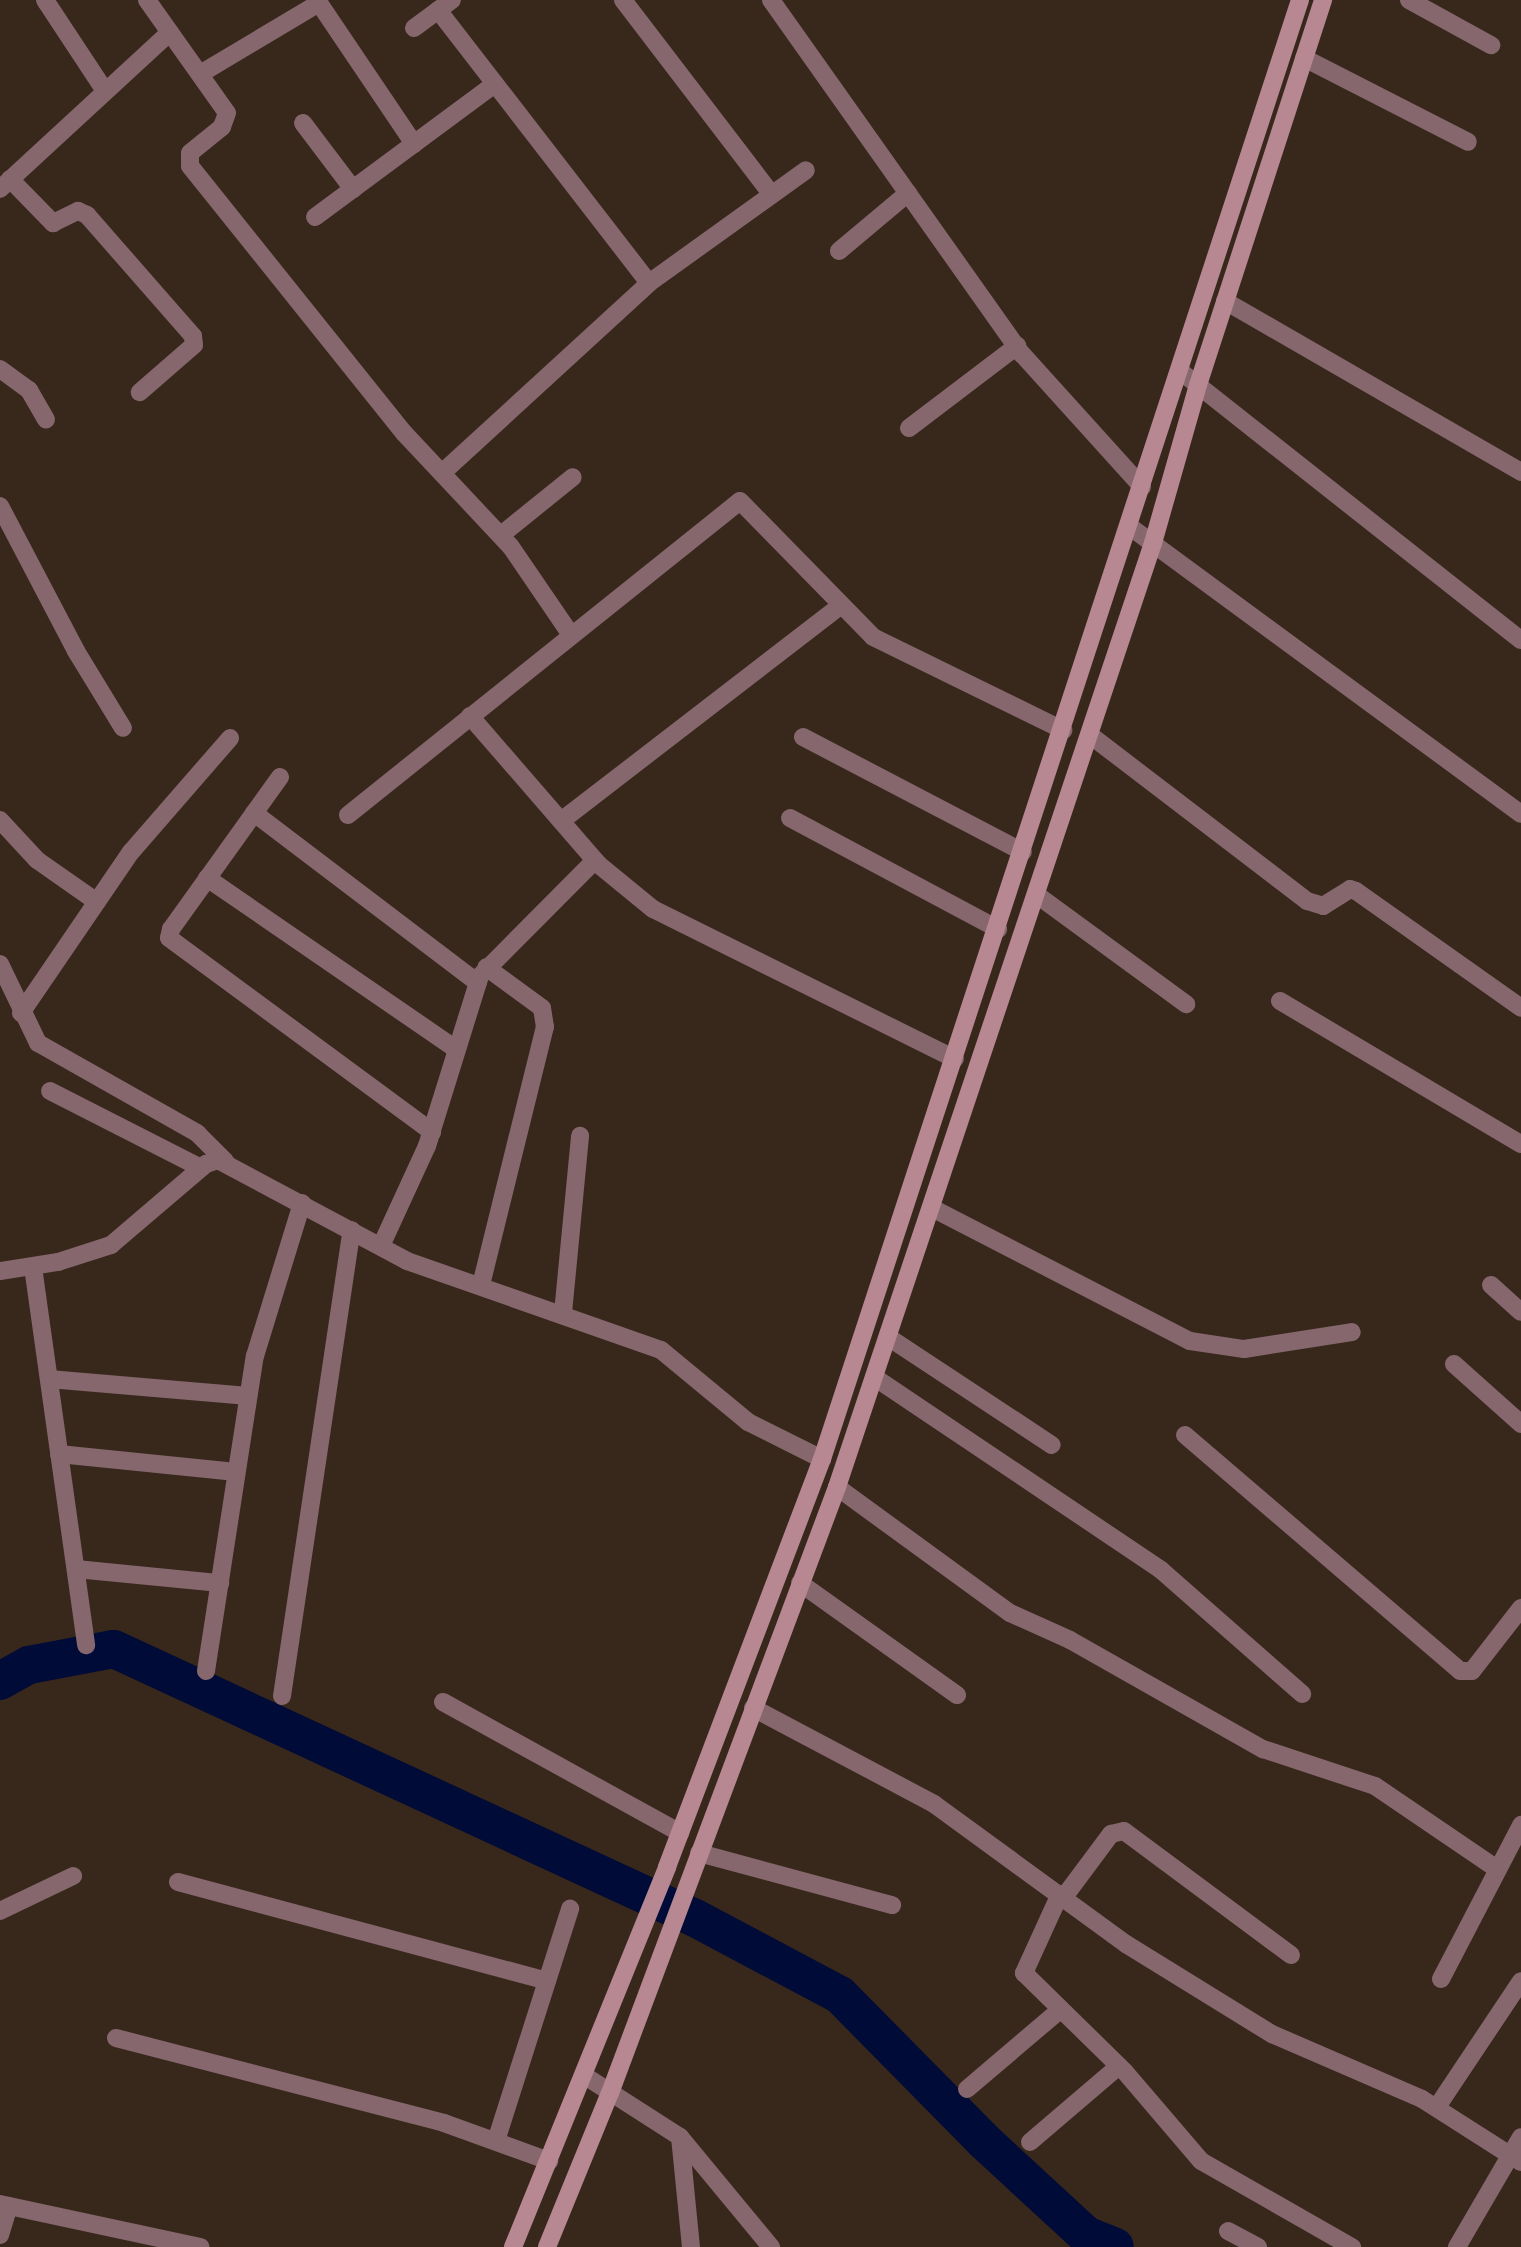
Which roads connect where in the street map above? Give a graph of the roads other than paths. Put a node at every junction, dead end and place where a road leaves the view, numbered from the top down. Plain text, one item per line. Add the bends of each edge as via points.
1 (45, 0) edge
2 (147, 0) edge
3 (623, 0) edge
4 (771, 0) edge
5 (1300, 0) edge
6 (1323, 0) edge
7 (1409, 0) edge
8 (445, 5) edge
9 (414, 28) dead end
10 (170, 32) junction
11 (1491, 45) dead end
12 (1304, 58) junction
13 (200, 75) junction
14 (495, 84) junction
15 (105, 91) junction
16 (303, 123) dead end
17 (1468, 142) dead end
18 (414, 144) junction
19 (806, 170) dead end
20 (5, 184) edge
21 (352, 189) junction
22 (908, 192) junction
23 (772, 195) junction
24 (315, 217) dead end
25 (839, 251) dead end
26 (649, 283) junction
27 (1226, 301) junction
28 (1017, 346) junction
29 (0, 369) edge
30 (1180, 371) junction
31 (1198, 385) junction
32 (140, 392) dead end
33 (46, 420) dead end
34 (909, 428) dead end
35 (1521, 472) edge
36 (442, 473) junction
37 (573, 477) dead end
38 (1142, 487) junction
39 (0, 506) edge
40 (1129, 526) junction
41 (501, 535) junction
42 (1153, 543) junction
43 (840, 606) junction
44 (571, 635) junction
45 (1521, 640) edge
46 (470, 716) junction
47 (124, 727) dead end
48 (1063, 730) junction
49 (1090, 735) junction
50 (803, 737) dead end
51 (230, 738) dead end
52 (280, 777) dead end
53 (254, 813) junction
54 (1521, 814) edge
55 (348, 815) dead end
56 (790, 818) dead end
57 (0, 820) edge
58 (561, 821) junction
59 (1023, 852) junction
60 (595, 860) junction
61 (207, 878) junction
62 (1038, 895) junction
63 (97, 902) junction
64 (998, 929) junction
65 (0, 964) edge
66 (482, 975) junction
67 (1280, 1001) dead end
68 (1186, 1004) dead end
69 (1521, 1008) edge
70 (21, 1013) junction
71 (457, 1050) junction
72 (955, 1059) junction
73 (50, 1091) dead end
74 (432, 1132) junction
75 (580, 1136) dead end
76 (1521, 1144) edge
77 (225, 1161) junction
78 (201, 1168) junction
79 (302, 1203) junction
80 (932, 1208) junction
81 (352, 1230) junction
82 (381, 1246) junction
83 (33, 1267) junction
84 (0, 1271) edge
85 (481, 1285) junction
86 (1491, 1285) dead end
87 (1521, 1312) edge
88 (563, 1313) junction
89 (1352, 1332) dead end
90 (888, 1337) junction
91 (1454, 1364) dead end
92 (874, 1377) junction
93 (49, 1379) junction
94 (248, 1396) junction
95 (1521, 1424) edge
96 (1185, 1435) dead end
97 (1052, 1445) dead end
98 (59, 1454) junction
99 (822, 1459) junction
100 (236, 1472) junction
101 (837, 1486) junction
102 (76, 1569) junction
103 (220, 1583) junction
104 (800, 1583) junction
105 (1521, 1608) edge
106 (86, 1645) dead end
107 (206, 1671) dead end
108 (1302, 1694) dead end
109 (957, 1695) dead end
110 (282, 1696) dead end
111 (443, 1702) dead end
112 (753, 1708) junction
113 (1521, 1825) edge
114 (680, 1833) junction
115 (699, 1853) junction
116 (1497, 1869) junction
117 (73, 1876) dead end
118 (178, 1882) dead end
119 (1062, 1896) junction
120 (892, 1905) dead end
121 (570, 1909) dead end
122 (0, 1911) edge
123 (1291, 1955) dead end
124 (1441, 1979) dead end
125 (547, 1981) junction
126 (1521, 1981) edge
127 (1061, 2009) junction
128 (116, 2038) dead end
129 (1119, 2066) junction
130 (585, 2076) junction
131 (967, 2089) dead end
132 (610, 2092) junction
133 (1437, 2107) junction
134 (680, 2137) junction
135 (1521, 2137) edge
136 (496, 2141) junction
137 (1030, 2142) dead end
138 (1514, 2158) edge
139 (549, 2161) junction
140 (4, 2205) edge
141 (1228, 2231) dead end
142 (0, 2235) edge
143 (200, 2247) edge
144 (513, 2247) edge
145 (547, 2247) edge
146 (691, 2247) edge
147 (771, 2247) edge
148 (1258, 2247) edge
149 (1352, 2247) edge
150 (1457, 2247) edge

1 - 15 street
2 - 10 street
3 - 23 street
4 - 22 street
5 - 30 main road
6 - 12 main road
7 - 11 street
8 - 9 street
8 - 14 street
10 - 13 street
10 - 15 street
12 - 17 street
12 - 27 main road
13 - 18 street via 319,3
13 - 36 street via 227,119 190,153 190,166 404,433
14 - 18 street
14 - 26 street
15 - 20 street
16 - 21 street
18 - 21 street
19 - 23 street
20 - 32 street via 53,223 78,211 87,215 194,336 194,345
21 - 24 street
22 - 25 street
22 - 28 street
23 - 26 street
26 - 36 street
27 - 31 main road
27 - 35 street
28 - 34 street
28 - 38 street
29 - 33 street via 29,390
30 - 31 street
30 - 38 main road
31 - 42 main road
31 - 45 street
36 - 41 street
37 - 41 street
38 - 40 main road
39 - 47 street via 76,651
40 - 42 street
40 - 48 main road
41 - 44 street
42 - 49 main road
42 - 54 street
43 - 44 street via 740,501
43 - 48 street via 873,637
43 - 58 street
44 - 46 street
46 - 55 street
46 - 58 street
48 - 59 main road
49 - 62 main road
49 - 69 street via 1307,901 1323,906 1350,889 1356,891
50 - 59 street
51 - 63 street via 142,839
52 - 53 street
53 - 61 street
53 - 66 street
56 - 64 street
57 - 63 street via 37,860
58 - 60 street
59 - 64 main road
60 - 66 street
60 - 72 street via 653,909
61 - 71 street
61 - 74 street via 169,933 171,944
62 - 68 street
62 - 80 main road
63 - 70 street
64 - 72 main road
65 - 70 street
66 - 71 street
66 - 85 street via 542,1008 545,1027
67 - 76 street
70 - 77 street via 29,1031 50,1052 197,1133
71 - 74 street
72 - 99 main road
73 - 78 street
74 - 82 street
75 - 88 street
77 - 78 street
77 - 79 street
78 - 83 street via 111,1245
79 - 81 street
79 - 94 street
80 - 89 street via 1190,1341 1244,1349
80 - 90 main road
81 - 82 street
81 - 110 street
82 - 85 street via 407,1261
83 - 84 street
83 - 93 street
85 - 88 street
86 - 87 street
88 - 99 street via 661,1350 748,1422
90 - 92 main road
90 - 97 street
91 - 95 street
92 - 101 main road
92 - 108 street via 1161,1570
93 - 94 street
93 - 98 street
94 - 100 street
96 - 105 street via 1460,1671 1472,1671
98 - 100 street
98 - 102 street
99 - 114 main road
100 - 103 street
101 - 104 main road
101 - 116 street via 1010,1613 1070,1640 1263,1749 1375,1786
102 - 103 street
102 - 106 street
103 - 107 street
104 - 109 street
104 - 112 main road
111 - 114 street
112 - 115 main road
112 - 119 street via 934,1804
113 - 116 street
114 - 130 main road
115 - 120 street
115 - 132 main road
116 - 124 street
117 - 122 street
118 - 125 street
119 - 123 street via 1111,1834 1124,1831
119 - 127 street via 1024,1973
119 - 133 street via 1126,1944 1272,2034
121 - 125 street
125 - 136 street
126 - 133 street
127 - 129 street
127 - 131 street
128 - 136 street via 444,2123
129 - 137 street
129 - 149 street via 1201,2161
130 - 132 street
130 - 139 main road
132 - 134 street
132 - 145 main road
133 - 138 street
134 - 146 street
134 - 147 street
135 - 138 street
136 - 139 street
138 - 150 street
139 - 144 main road
140 - 142 street
140 - 143 street
141 - 148 street

